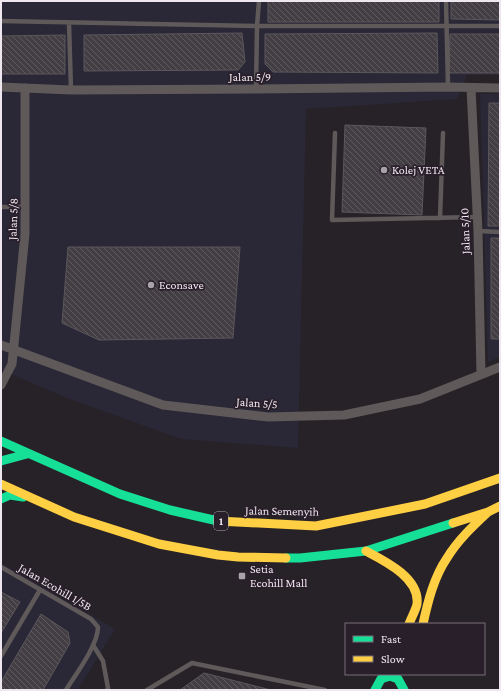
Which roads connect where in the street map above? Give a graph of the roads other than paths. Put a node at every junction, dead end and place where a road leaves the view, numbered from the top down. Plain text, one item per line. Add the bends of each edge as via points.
1 (259, 1) edge
2 (446, 1) edge
3 (1, 21) edge
4 (69, 24) junction
5 (446, 25) junction
6 (257, 26) junction
7 (500, 26) edge
8 (1, 87) edge
9 (448, 87) junction
10 (25, 88) junction
11 (471, 88) junction
12 (500, 88) edge
13 (256, 89) junction
14 (71, 90) junction
15 (335, 133) dead end
16 (442, 133) dead end
17 (1, 207) edge
18 (26, 207) junction
19 (477, 217) junction
20 (440, 218) junction
21 (478, 230) junction
22 (500, 232) edge
23 (1, 345) edge
24 (14, 350) junction
25 (500, 367) edge
26 (481, 374) junction
27 (1, 385) edge
28 (1, 441) edge
29 (27, 454) junction
30 (1, 461) edge
31 (500, 478) edge
32 (1, 484) edge
33 (32, 498) junction
34 (1, 499) edge
35 (500, 506) edge
36 (488, 512) junction
37 (366, 551) junction
38 (1, 567) edge
39 (40, 590) junction
40 (409, 623) edge
41 (422, 623) edge
42 (93, 645) junction
43 (1, 656) edge
44 (389, 675) edge
45 (407, 679) dead end
46 (66, 690) edge
47 (107, 690) edge
48 (147, 690) edge
49 (325, 690) edge
50 (376, 690) edge
51 (404, 690) edge

1 - 6 lane
2 - 5 lane
3 - 4 lane
4 - 6 lane
4 - 14 lane
5 - 6 lane
5 - 7 lane
5 - 9 lane
6 - 13 lane
8 - 10 street, Jalan 5/9
9 - 11 street, Jalan 5/9
9 - 13 street, Jalan 5/9
10 - 14 street, Jalan 5/9
10 - 18 street, Jalan 5/8
11 - 12 street, Jalan 5/9
11 - 19 street, Jalan 5/10
13 - 14 street, Jalan 5/9
15 - 20 lane via 332,220
16 - 20 lane
17 - 18 lane
18 - 24 street, Jalan 5/8
19 - 20 lane
19 - 21 street, Jalan 5/10
21 - 22 lane
21 - 26 street, Jalan 5/10
23 - 24 street, Jalan 5/5
24 - 26 street, Jalan 5/5 via 163,405 268,417 344,415 420,399
24 - 27 street, Jalan 5/8 via 12,364
25 - 26 street, Jalan 5/5
28 - 29 main road, Jalan Semenyih / 1
29 - 30 main road
29 - 31 main road, Jalan Semenyih / 1 via 120,494 170,510 225,522 316,526 425,504
32 - 33 main road
33 - 34 main road via 10,495
33 - 37 main road via 74,517 159,544 218,555 300,558
35 - 36 main road
36 - 37 main road
36 - 41 main road via 451,550 440,568
37 - 40 main road via 392,564 411,582 417,604
38 - 39 lane, Jalan Ecohill 1/5B
39 - 42 lane, Jalan Ecohill 1/5B via 91,619 98,627 98,635
39 - 43 lane
42 - 46 lane, Jalan Ecohill 1/5B
42 - 47 lane via 103,661
44 - 50 main road via 382,678
44 - 51 main road via 397,677
45 - 51 main road
48 - 49 lane via 192,663

